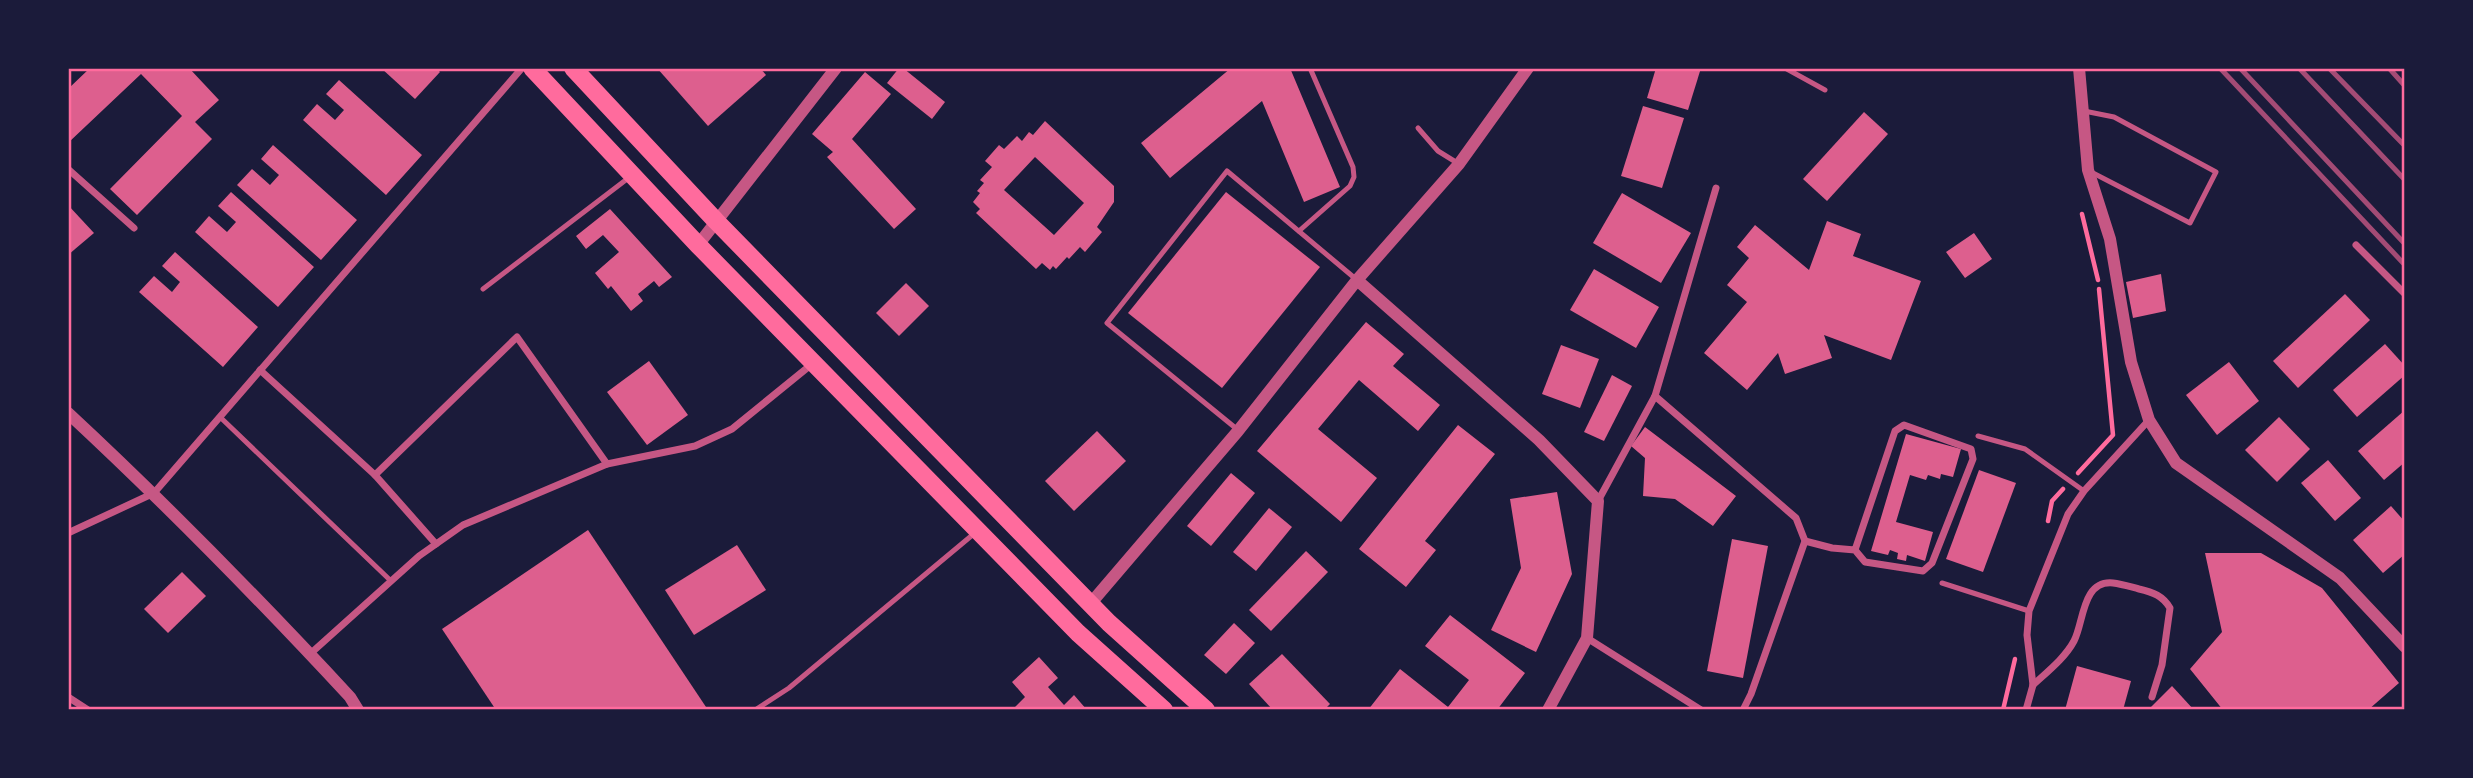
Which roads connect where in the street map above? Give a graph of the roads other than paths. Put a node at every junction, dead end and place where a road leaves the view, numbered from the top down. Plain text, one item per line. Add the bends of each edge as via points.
1 (522, 68) edge
2 (532, 68) edge
3 (573, 68) edge
4 (836, 68) edge
5 (1310, 68) edge
6 (1528, 68) edge
7 (1785, 68) edge
8 (2080, 68) edge
9 (1825, 90) dead end
10 (2084, 111) junction
11 (1418, 128) dead end
12 (1459, 164) junction
13 (68, 169) edge
14 (2088, 170) junction
15 (633, 175) junction
16 (1716, 188) dead end
17 (716, 221) junction
18 (134, 228) dead end
19 (1299, 231) junction
20 (698, 245) junction
21 (2356, 245) dead end
22 (1357, 280) junction
23 (483, 289) dead end
24 (2405, 294) edge
25 (813, 362) junction
26 (260, 370) junction
27 (1656, 396) junction
28 (68, 413) edge
29 (220, 417) junction
30 (2149, 420) junction
31 (1238, 431) junction
32 (1978, 436) dead end
33 (607, 464) junction
34 (375, 475) junction
35 (2084, 491) junction
36 (154, 493) junction
37 (1598, 501) junction
38 (978, 530) junction
39 (68, 533) edge
40 (1805, 541) junction
41 (436, 544) junction
42 (1855, 550) junction
43 (391, 581) junction
44 (1942, 583) dead end
45 (1091, 603) junction
46 (2029, 611) junction
47 (1587, 638) junction
48 (2405, 648) edge
49 (310, 654) junction
50 (2034, 685) junction
51 (68, 697) edge
52 (2152, 697) dead end
53 (88, 710) edge
54 (358, 710) edge
55 (755, 710) edge
56 (1164, 710) edge
57 (1206, 710) edge
58 (1548, 710) edge
59 (1701, 710) edge
60 (1742, 710) edge
61 (2026, 710) edge

1 - 26 street
2 - 15 main road
3 - 17 main road
4 - 17 street
5 - 19 lane via 1354,177 1344,193
6 - 12 street
7 - 9 lane
8 - 10 street
10 - 14 street
10 - 14 lane via 2114,117 2216,172 2190,223
11 - 12 lane via 1438,151
12 - 22 street
13 - 18 street
14 - 30 street via 2109,239 2131,362
15 - 20 main road
15 - 23 lane
16 - 27 street
17 - 20 street
17 - 45 main road
19 - 22 lane
19 - 31 lane via 1227,171 1107,323
20 - 25 main road
21 - 24 street
22 - 31 street
22 - 37 street via 1539,440
25 - 33 street via 732,429 695,446
25 - 38 main road
26 - 29 street
26 - 34 street
27 - 37 street
27 - 40 street via 1796,518
28 - 36 street
29 - 36 street
29 - 43 lane
30 - 35 street
30 - 48 street via 2176,463 2340,578
31 - 45 street
32 - 35 lane via 2025,449
33 - 34 street via 517,337
33 - 41 street via 463,525
34 - 41 street
35 - 46 street via 2068,514
36 - 39 street
36 - 49 street
37 - 47 street
38 - 55 lane via 789,688
38 - 56 main road via 1090,644
40 - 42 street
40 - 60 street
41 - 43 street
42 - 42 street via 1895,431 1904,425 1971,449 1973,459 1933,563 1923,571 1865,562
43 - 49 street
44 - 46 lane
45 - 57 main road
46 - 50 street via 2026,635
47 - 58 street
47 - 59 street
49 - 54 street
50 - 52 street via 2074,641 2090,594 2111,582 2152,592 2170,608
50 - 61 street
51 - 53 street

